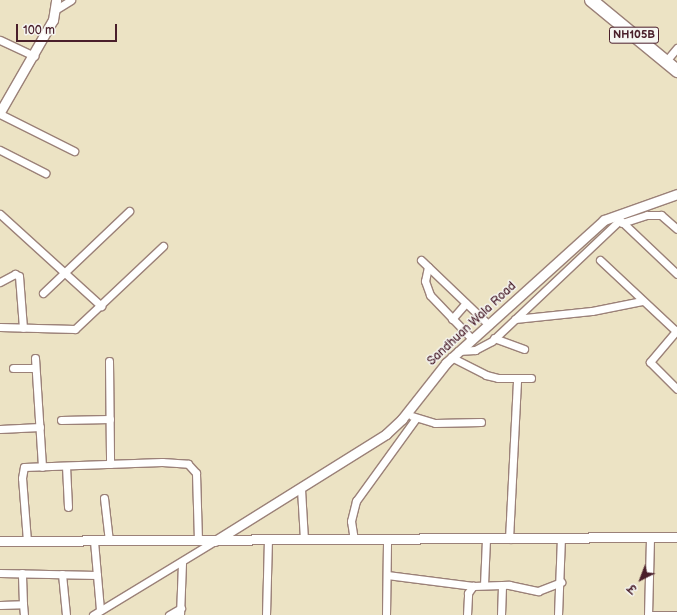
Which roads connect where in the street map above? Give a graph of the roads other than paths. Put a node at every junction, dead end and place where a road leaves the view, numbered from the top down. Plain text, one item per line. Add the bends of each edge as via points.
1 (56, 0) edge
2 (71, 0) edge
3 (591, 0) edge
4 (55, 10) junction
5 (0, 40) edge
6 (677, 48) edge
7 (34, 56) junction
8 (666, 61) junction
9 (677, 71) edge
10 (0, 113) edge
11 (0, 150) edge
12 (74, 151) dead end
13 (45, 173) dead end
14 (677, 194) edge
15 (129, 211) dead end
16 (0, 214) edge
17 (619, 219) junction
18 (677, 230) edge
19 (163, 246) dead end
20 (421, 260) dead end
21 (600, 260) dead end
22 (428, 267) junction
23 (65, 272) junction
24 (677, 274) edge
25 (0, 282) edge
26 (44, 293) dead end
27 (642, 301) junction
28 (466, 303) junction
29 (101, 306) junction
30 (452, 319) junction
31 (515, 319) junction
32 (489, 324) junction
33 (0, 327) edge
34 (23, 328) junction
35 (677, 331) edge
36 (494, 338) junction
37 (472, 339) junction
38 (524, 349) dead end
39 (455, 354) junction
40 (35, 358) dead end
41 (109, 361) dead end
42 (13, 368) dead end
43 (36, 368) junction
44 (531, 378) dead end
45 (517, 379) junction
46 (677, 389) edge
47 (406, 413) junction
48 (416, 418) junction
49 (110, 419) junction
50 (61, 420) dead end
51 (481, 422) dead end
52 (40, 427) junction
53 (0, 429) edge
54 (110, 464) junction
55 (66, 466) junction
56 (42, 467) junction
57 (301, 489) junction
58 (104, 498) dead end
59 (68, 507) dead end
60 (561, 538) junction
61 (650, 538) junction
62 (677, 538) edge
63 (387, 539) junction
64 (486, 539) junction
65 (509, 539) junction
66 (268, 540) junction
67 (304, 540) junction
68 (354, 540) junction
69 (0, 541) edge
70 (27, 541) junction
71 (94, 541) junction
72 (109, 541) junction
73 (198, 541) junction
74 (213, 542) junction
75 (182, 563) junction
76 (0, 573) edge
77 (22, 574) junction
78 (62, 574) junction
79 (97, 575) junction
80 (387, 575) junction
81 (561, 582) junction
82 (484, 585) junction
83 (473, 586) junction
84 (502, 586) junction
85 (23, 604) junction
86 (0, 605) edge
87 (100, 610) junction
88 (180, 611) edge
89 (24, 615) edge
90 (66, 615) edge
91 (93, 615) edge
92 (169, 615) edge
93 (266, 615) edge
94 (386, 615) edge
95 (467, 615) edge
96 (501, 615) edge
97 (558, 615) edge
98 (648, 615) edge
99 (677, 615) edge

1 - 4 street
2 - 4 street
3 - 8 highway, NH105B
4 - 7 street via 54,20
5 - 7 street
6 - 8 street
7 - 10 street
8 - 9 highway, NH105B
10 - 12 street
11 - 13 street
14 - 17 street, Sandhuan Wala Road
15 - 23 street
16 - 23 street
17 - 18 street via 661,215
17 - 24 street
17 - 31 street
17 - 32 street, Sandhuan Wala Road via 604,220 587,233
19 - 29 street
20 - 22 street
21 - 27 street
22 - 28 street
22 - 30 street via 425,281 430,295
23 - 26 street
23 - 29 street
25 - 34 street via 15,274 19,276
27 - 31 street via 592,311
27 - 35 street
28 - 30 street
28 - 32 street
29 - 34 street via 75,329
30 - 37 street
31 - 36 street
32 - 37 street, Sandhuan Wala Road
33 - 34 street
35 - 46 street via 650,362
36 - 38 street
36 - 39 street via 475,350
37 - 39 street, Sandhuan Wala Road
39 - 45 street via 486,375
39 - 47 street, Sandhuan Wala Road
40 - 43 street
41 - 49 street
42 - 43 street
43 - 52 street
44 - 45 street
45 - 65 street
47 - 48 street
47 - 57 street, Sandhuan Wala Road via 386,434
48 - 51 street via 435,423
48 - 68 street via 356,501 352,516
49 - 50 street
49 - 54 street
52 - 53 street
52 - 56 street
54 - 55 street
54 - 73 street via 183,463 193,468 198,481
55 - 56 street
55 - 59 street
56 - 70 street via 27,466 22,470
57 - 67 street
57 - 74 street, Sandhuan Wala Road
58 - 72 street
60 - 61 street
60 - 65 street
60 - 81 street
61 - 62 street
61 - 98 street
63 - 64 street
63 - 68 street
63 - 80 street
64 - 65 street
64 - 82 street
66 - 67 street
66 - 74 street
66 - 93 street
67 - 68 street
69 - 70 street
70 - 71 street
71 - 72 street
71 - 79 street
72 - 73 street
73 - 74 street
74 - 75 street
75 - 87 street
75 - 88 street
76 - 77 street
77 - 78 street
77 - 85 street
78 - 79 street
78 - 90 street
79 - 87 street
80 - 83 street
80 - 94 street
81 - 84 street via 538,591
81 - 97 street
82 - 83 street
82 - 84 street
83 - 95 street via 468,593
84 - 96 street
85 - 86 street
85 - 89 street
87 - 91 street
88 - 92 street
98 - 99 street

